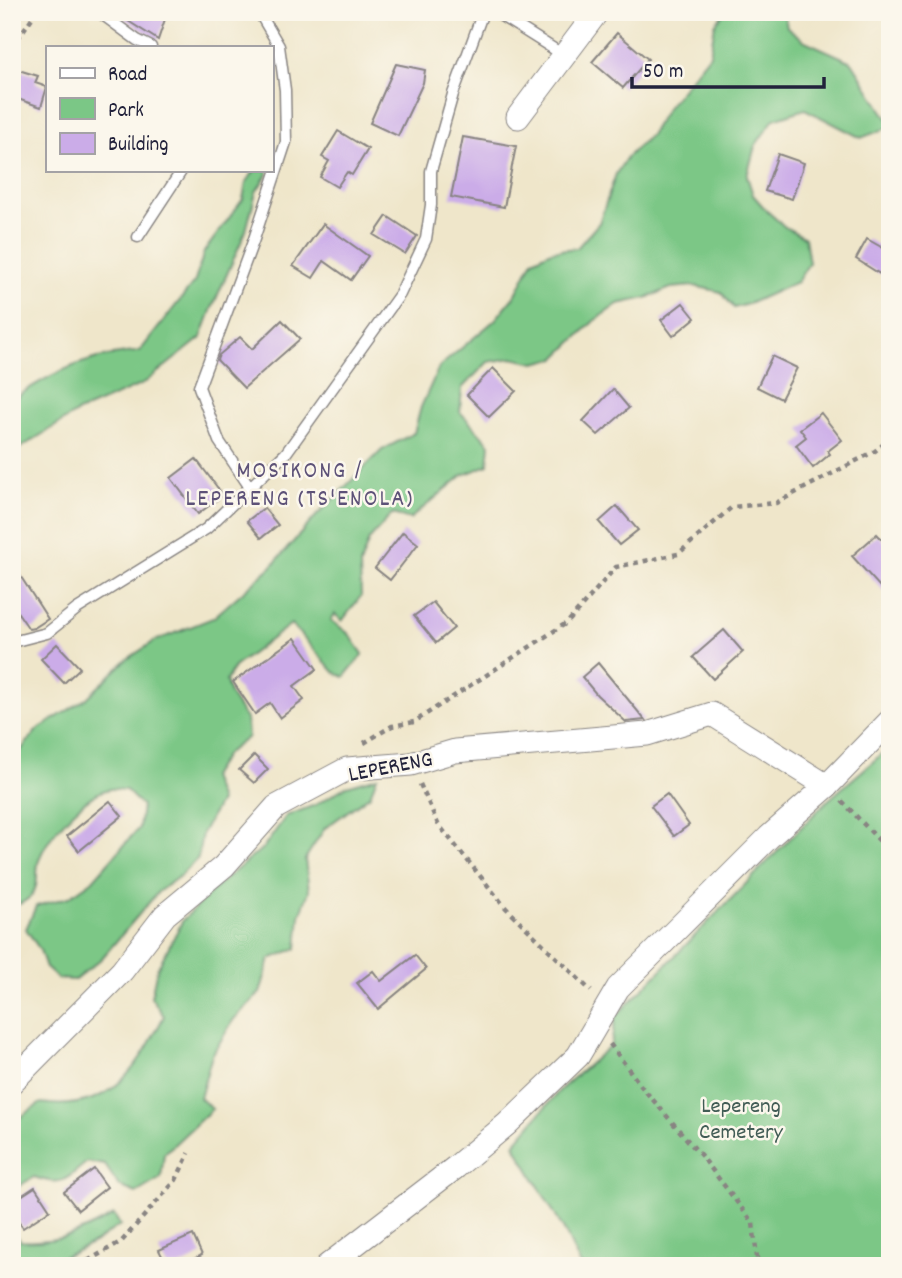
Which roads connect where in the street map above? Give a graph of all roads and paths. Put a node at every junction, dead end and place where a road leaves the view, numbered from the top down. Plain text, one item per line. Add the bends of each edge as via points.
1 (36, 12) edge
2 (99, 12) edge
3 (259, 12) edge
4 (483, 12) edge
5 (495, 12) edge
6 (597, 12) edge
7 (149, 46) edge
8 (12, 47) edge
9 (565, 56) junction
10 (518, 117) dead end
11 (181, 172) edge
12 (138, 237) dead end
13 (890, 439) edge
14 (251, 489) junction
15 (12, 642) edge
16 (890, 722) edge
17 (411, 764) junction
18 (347, 769) junction
19 (827, 786) junction
20 (890, 852) edge
21 (601, 1016) junction
22 (12, 1082) edge
23 (189, 1153) dead end
24 (79, 1266) edge
25 (327, 1266) edge
26 (758, 1266) edge

1 - 8 path
2 - 7 lane
3 - 14 lane via 279,46 286,142 199,387 219,441
4 - 14 lane via 431,171 426,239 400,294 286,453
5 - 9 lane
6 - 9 street
9 - 10 street
11 - 12 lane
13 - 18 path via 776,503 732,507 678,554 616,567 568,622 414,722 392,726 370,738 357,748
14 - 15 lane via 206,529 77,609 47,633
16 - 19 street
17 - 18 street, LEPERENG
17 - 19 street, LEPERENG via 455,751 647,734 712,714
17 - 21 path via 438,824
18 - 22 street, LEPERENG via 276,807 224,866 165,915 122,971
19 - 20 path
19 - 21 street via 769,836 658,946 618,988
21 - 25 street via 578,1055 507,1124
21 - 26 path via 641,1086 753,1223
23 - 24 path via 176,1180 122,1241

